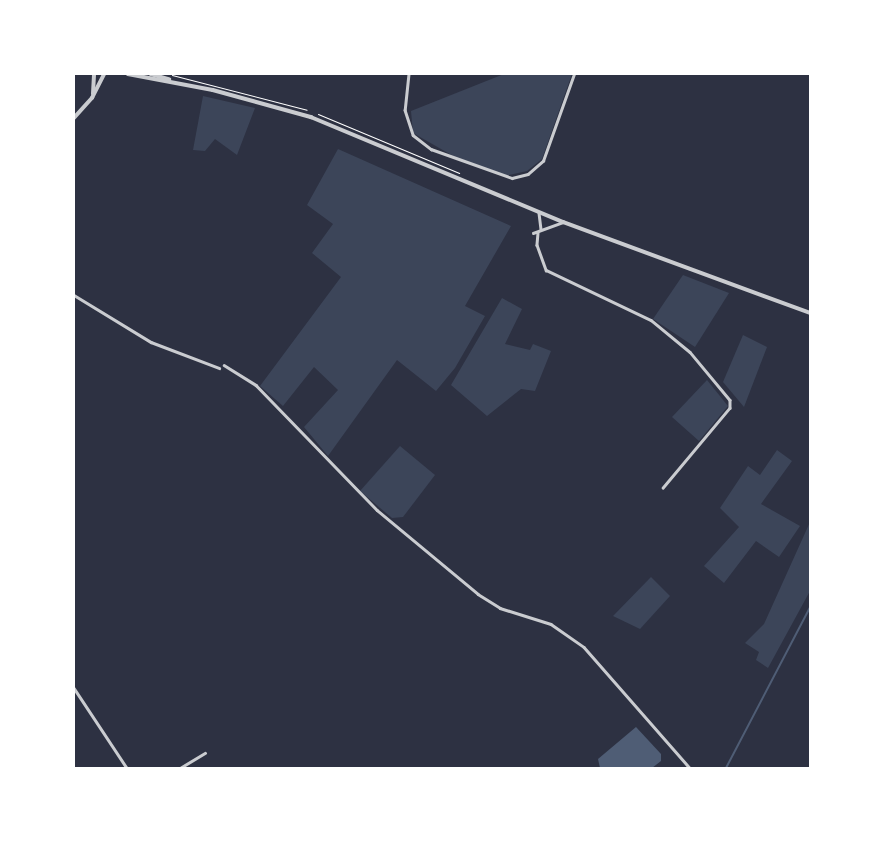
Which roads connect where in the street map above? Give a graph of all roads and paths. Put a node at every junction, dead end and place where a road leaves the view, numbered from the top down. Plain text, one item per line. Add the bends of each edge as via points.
1 (100, 74) edge
2 (128, 74) edge
3 (151, 74) edge
4 (409, 74) edge
5 (574, 74) edge
6 (185, 83) junction
7 (92, 97) junction
8 (74, 118) edge
9 (539, 213) junction
10 (563, 222) junction
11 (537, 232) junction
12 (74, 295) edge
13 (810, 313) edge
14 (224, 365) dead end
15 (219, 368) dead end
16 (663, 488) dead end
17 (74, 688) edge
18 (205, 753) dead end
19 (127, 768) edge
20 (180, 768) edge
21 (690, 768) edge

1 - 7 street
1 - 7 street
2 - 6 street
3 - 6 street
4 - 5 street via 405,110 413,135 430,149 512,178 528,174 543,161
6 - 9 street via 319,120
7 - 8 street
9 - 10 street
9 - 11 street
10 - 11 street
10 - 13 street
11 - 16 street via 546,270 651,320 690,352 730,400 727,413
12 - 15 street via 151,342
14 - 21 street via 256,385 357,491 429,556 489,602 551,624 584,647
17 - 19 street
18 - 20 street

